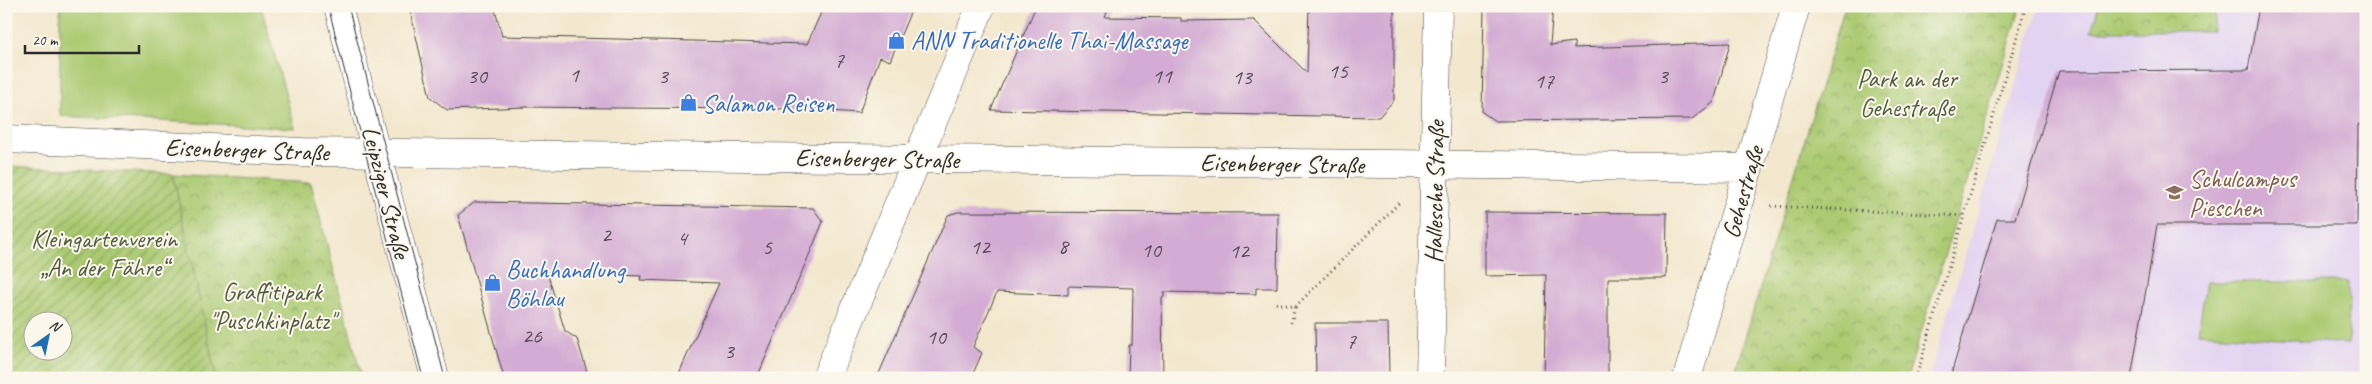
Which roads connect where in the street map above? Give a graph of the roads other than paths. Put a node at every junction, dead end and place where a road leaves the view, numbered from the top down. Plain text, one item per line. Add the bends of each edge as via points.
1 (338, 6) edge
2 (981, 6) edge
3 (1438, 6) edge
4 (1796, 6) edge
5 (6, 139) edge
6 (378, 153) junction
7 (918, 159) junction
8 (1435, 164) junction
9 (1749, 168) junction
10 (435, 378) edge
11 (826, 378) edge
12 (1430, 378) edge
13 (1687, 378) edge

1 - 6 street, Leipziger Straße
2 - 7 street
3 - 8 street, Hallesche Straße
4 - 9 street, Gehestraße
5 - 6 street, Eisenberger Straße
6 - 7 street, Eisenberger Straße
6 - 10 street, Leipziger Straße
7 - 8 street, Eisenberger Straße
7 - 11 street
8 - 9 street, Eisenberger Straße
8 - 12 street, Hallesche Straße
9 - 13 street, Gehestraße

